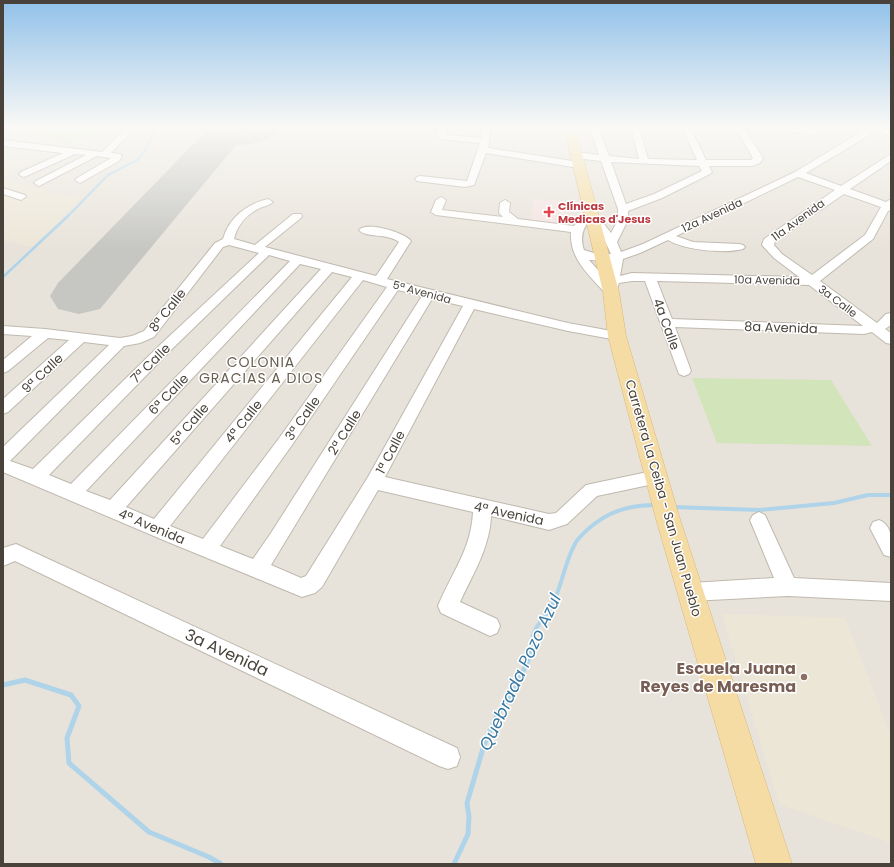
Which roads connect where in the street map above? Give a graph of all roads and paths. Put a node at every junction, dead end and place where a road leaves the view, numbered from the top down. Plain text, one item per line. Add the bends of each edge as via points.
1 (38, 167) edge
2 (72, 167) edge
3 (102, 167) edge
4 (476, 167) edge
5 (580, 167) edge
6 (609, 167) edge
7 (705, 167) edge
8 (809, 167) edge
9 (875, 167) edge
10 (24, 174) dead end
11 (798, 174) junction
12 (420, 179) dead end
13 (80, 180) dead end
14 (39, 183) dead end
15 (842, 190) junction
16 (3, 191) edge
17 (21, 197) dead end
18 (441, 200) dead end
19 (268, 202) dead end
20 (505, 203) dead end
21 (890, 205) edge
22 (623, 209) junction
23 (590, 213) junction
24 (297, 216) dead end
25 (516, 223) junction
26 (364, 230) dead end
27 (578, 230) junction
28 (668, 236) junction
29 (228, 241) junction
30 (605, 241) junction
31 (654, 243) junction
32 (768, 246) joint
33 (739, 247) dead end
34 (577, 248) junction
35 (261, 250) junction
36 (609, 258) junction
37 (297, 260) junction
38 (329, 268) junction
39 (360, 276) junction
40 (650, 278) junction
41 (613, 281) junction
42 (812, 281) junction
43 (388, 283) junction
44 (429, 294) junction
45 (470, 304) junction
46 (891, 317) edge
47 (667, 323) junction
48 (874, 328) junction
49 (3, 330) edge
50 (45, 333) junction
51 (617, 336) junction
52 (81, 337) junction
53 (891, 340) edge
54 (120, 342) junction
55 (3, 368) edge
56 (684, 371) dead end
57 (3, 408) edge
58 (5, 466) edge
59 (36, 477) junction
60 (374, 482) junction
61 (73, 493) junction
62 (662, 497) junction
63 (482, 507) junction
64 (113, 509) junction
65 (759, 520) dead end
66 (879, 528) dead end
67 (156, 529) junction
68 (207, 549) junction
69 (891, 549) edge
70 (4, 556) edge
71 (258, 568) junction
72 (300, 587) joint
73 (788, 587) junction
74 (691, 592) junction
75 (891, 592) edge
76 (490, 626) dead end
77 (448, 757) dead end
78 (774, 864) edge

1 - 10 street
2 - 14 street
3 - 13 street
4 - 12 street via 471,183
5 - 23 main road, Carretera La Ceiba - San Juan Pueblo
6 - 22 street
7 - 22 street via 707,172 658,196
8 - 11 street, 12a Avenida
9 - 15 street, 11a Avenida
11 - 15 street
11 - 28 street, 12a Avenida
15 - 21 street
15 - 32 street, 11a Avenida via 770,239
16 - 17 street
18 - 25 street via 436,212
19 - 29 street, 8ª Calle via 252,207 228,236
20 - 25 street via 504,213
21 - 42 street, 10a Avenida via 879,216 876,228 869,237
22 - 30 street via 623,220
23 - 27 street
23 - 30 main road, Carretera La Ceiba - San Juan Pueblo
24 - 35 street, 7ª Calle
25 - 27 street
26 - 43 street, 3ª Calle via 392,234 405,241
27 - 34 street
28 - 31 street, 12a Avenida
28 - 33 street via 690,245
29 - 35 street, 5ª Avenida
29 - 54 street, 8ª Calle via 219,245 149,334 132,342
30 - 31 street, 12a Avenida via 633,245
30 - 34 street, 12a Avenida
30 - 36 main road, Carretera La Ceiba - San Juan Pueblo
31 - 36 street, 12a Avenida via 649,247
32 - 42 street, 3a Calle
34 - 36 street via 588,257
34 - 41 street via 583,260
35 - 37 street, 5ª Avenida
35 - 59 street, 7ª Calle
36 - 41 main road, Carretera La Ceiba - San Juan Pueblo
37 - 38 street, 5ª Avenida
37 - 61 street, 6ª Calle
38 - 39 street, 5ª Avenida
38 - 64 street, 5ª Calle
39 - 43 street, 5ª Avenida
39 - 67 street, 4ª Calle
40 - 41 street, 10a Avenida via 632,277
40 - 42 street, 10a Avenida
40 - 47 street, 4a Calle
41 - 51 main road, Carretera La Ceiba - San Juan Pueblo
42 - 48 street, 3a Calle
43 - 44 street, 5ª Avenida
43 - 68 street, 3ª Calle via 286,441
44 - 45 street, 5ª Avenida
44 - 71 street, 2ª Calle
45 - 51 street, 5ª Avenida
45 - 60 street, 1ª Calle
46 - 48 street, 8a Avenida via 882,326
47 - 48 street, 8a Avenida via 864,330
47 - 56 street, 4a Calle
48 - 53 street, 3a Calle
49 - 50 street, 8ª Calle
50 - 52 street, 8ª Calle
50 - 55 street
51 - 62 main road, Carretera La Ceiba - San Juan Pueblo
52 - 54 street, 8ª Calle
52 - 57 street, 9ª Calle
54 - 58 street
58 - 59 street, 4ª Avenida
59 - 61 street, 4ª Avenida
60 - 63 street, 4ª Avenida
60 - 72 street, 1ª Calle via 315,581 311,586
61 - 64 street, 4ª Avenida
62 - 63 street, 4ª Avenida via 592,490 561,519 549,522
62 - 74 main road, Carretera La Ceiba - San Juan Pueblo
63 - 76 street via 481,528 476,548 448,606
64 - 67 street, 4ª Avenida
65 - 73 street
66 - 69 street
67 - 68 street, 4ª Avenida
68 - 71 street, 4ª Avenida
70 - 77 street, 3a Avenida via 16,552
71 - 72 street, 4ª Avenida
73 - 74 street
73 - 75 street
74 - 78 main road, Carretera La Ceiba - San Juan Pueblo

